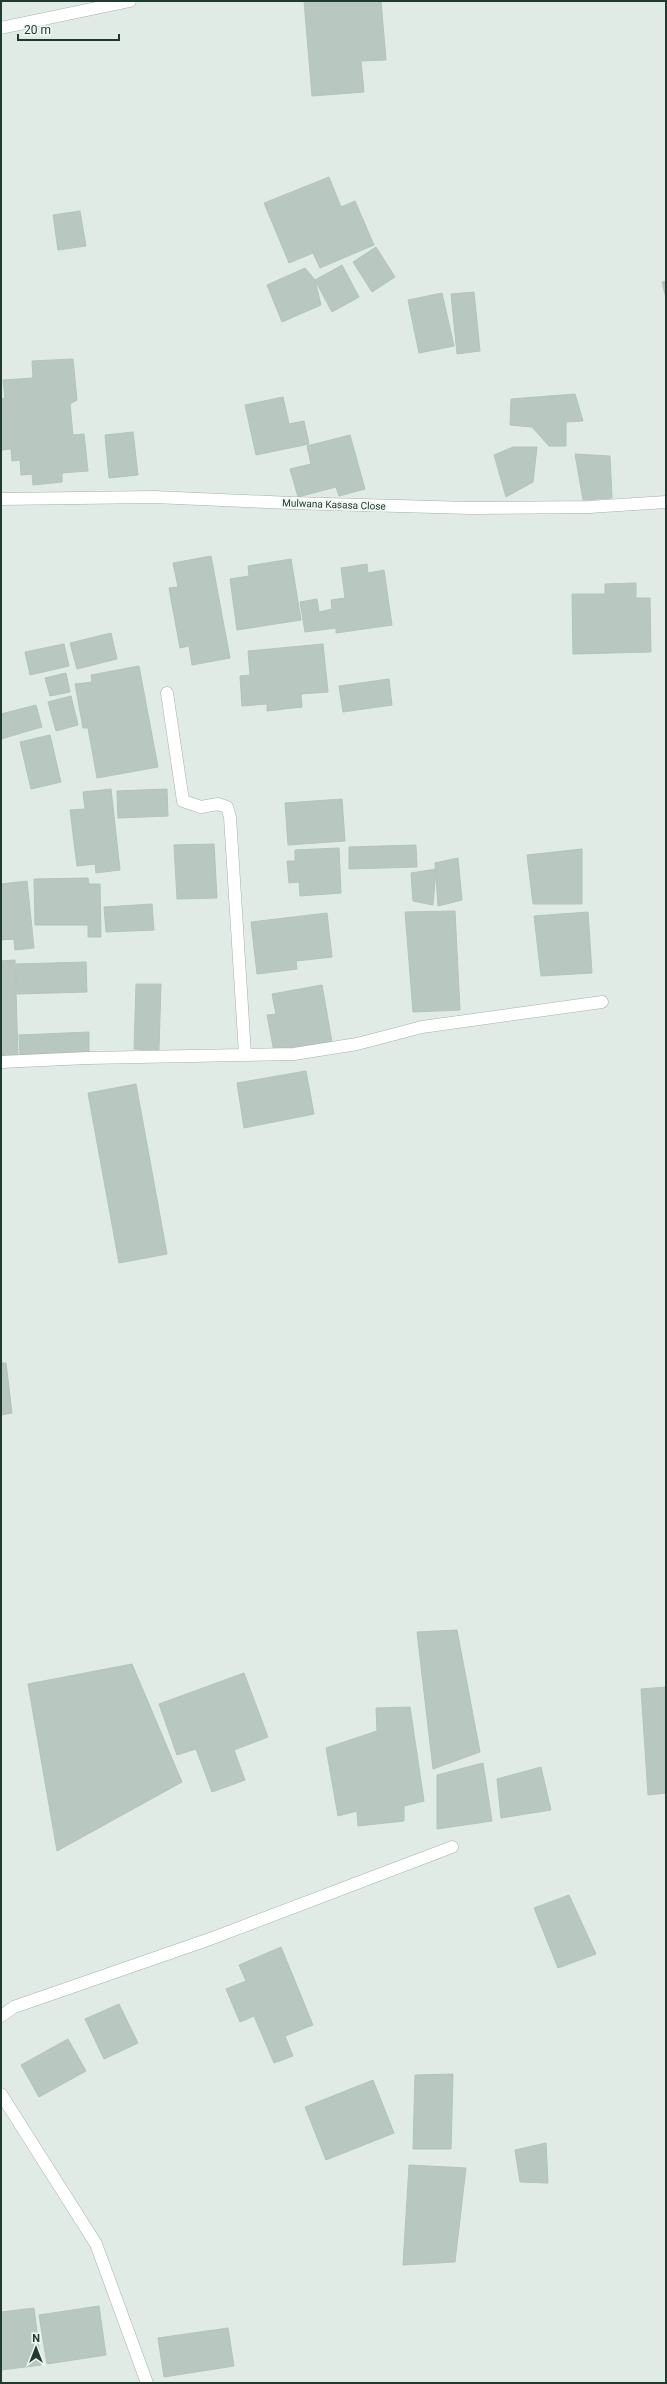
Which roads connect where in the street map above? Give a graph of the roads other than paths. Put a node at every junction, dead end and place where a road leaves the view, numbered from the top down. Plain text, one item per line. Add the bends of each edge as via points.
1 (130, 1) edge
2 (1, 28) edge
3 (1, 499) edge
4 (666, 502) edge
5 (166, 693) dead end
6 (602, 1002) dead end
7 (245, 1054) junction
8 (1, 1062) edge
9 (452, 1847) dead end
10 (1, 2016) edge
11 (1, 2094) edge
12 (147, 2383) edge

1 - 2 street
3 - 4 street, Mulwana Kasasa Close via 154,497 470,508 590,507
5 - 7 street via 183,801 201,807 218,804 227,807 230,817
6 - 7 street via 422,1027 318,1051 294,1054
7 - 8 street
9 - 10 street via 210,1939 14,2007
11 - 12 street via 96,2244

